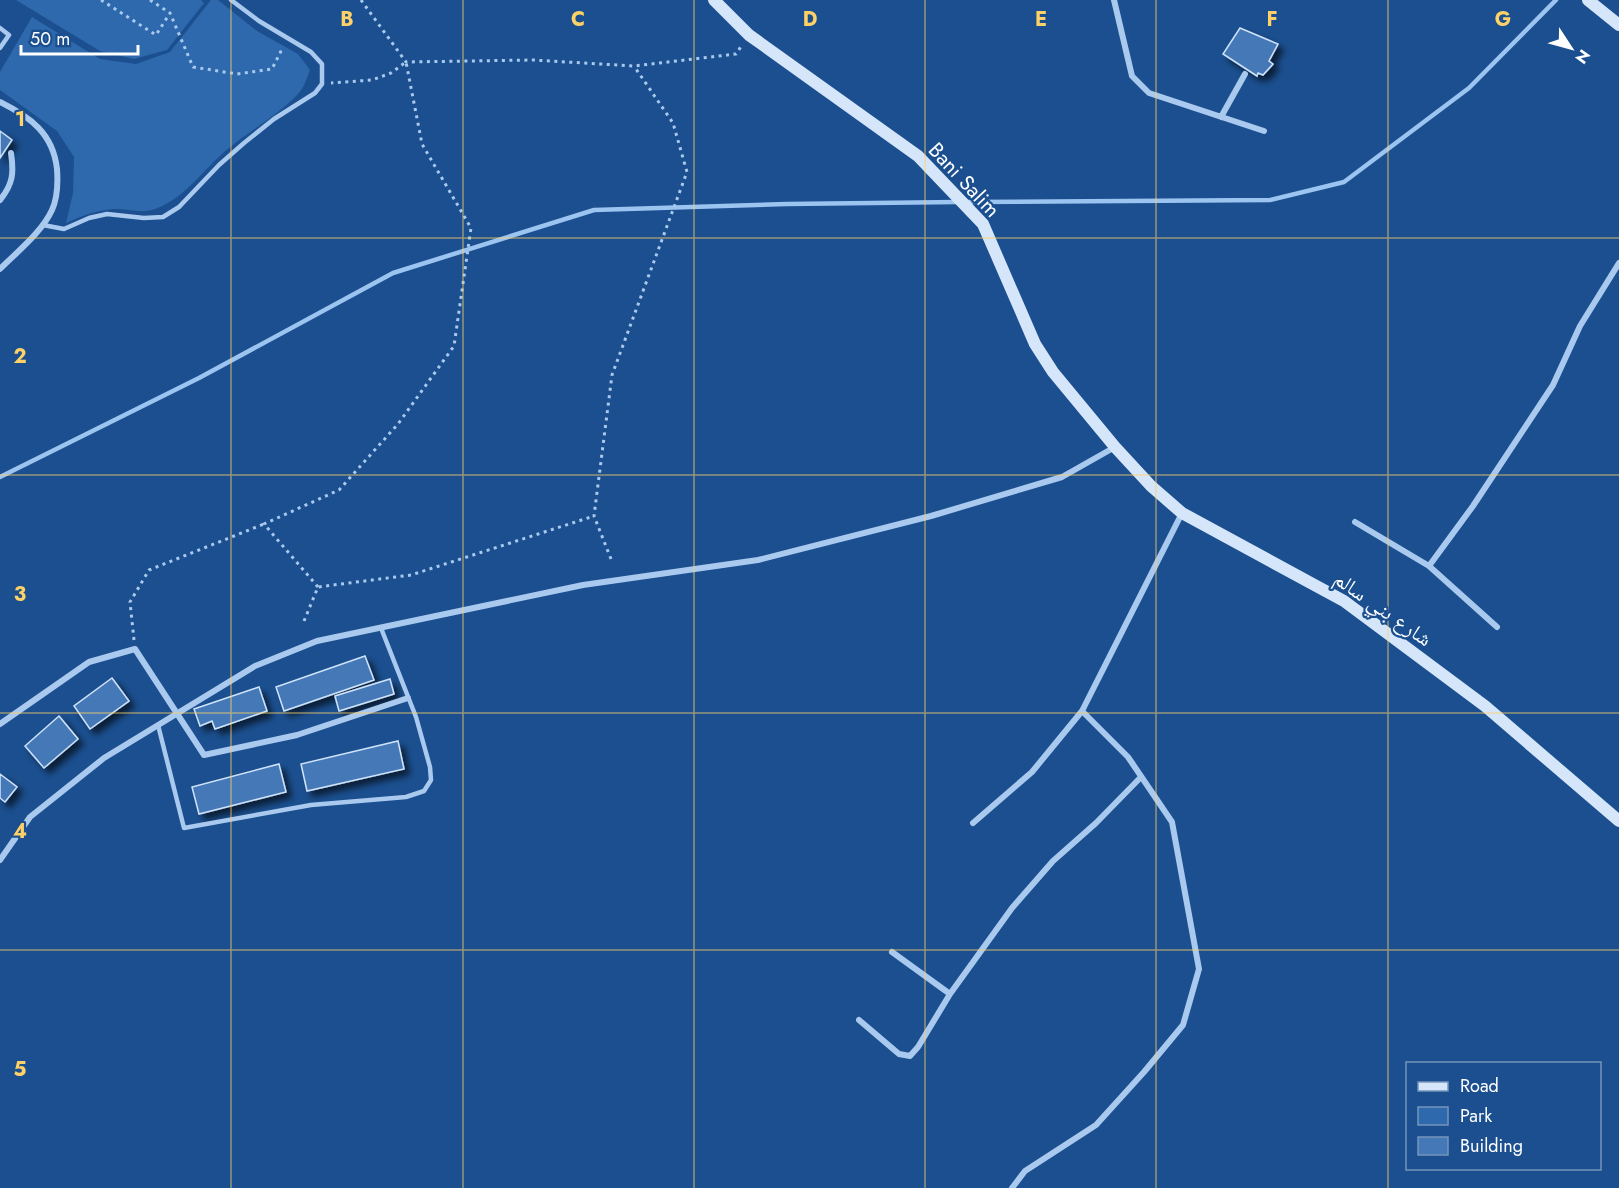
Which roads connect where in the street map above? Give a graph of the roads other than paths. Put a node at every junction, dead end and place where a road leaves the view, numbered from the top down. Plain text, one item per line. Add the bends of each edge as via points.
1 (231, 0) edge
2 (714, 0) edge
3 (1114, 0) edge
4 (1588, 0) edge
5 (1619, 25) edge
6 (0, 28) edge
7 (0, 48) edge
8 (1245, 74) dead end
9 (0, 102) edge
10 (1221, 117) junction
11 (1264, 131) dead end
12 (11, 153) dead end
13 (0, 200) edge
14 (43, 225) junction
15 (1619, 263) edge
16 (0, 269) edge
17 (1115, 447) junction
18 (1182, 513) junction
19 (1355, 522) dead end
20 (1428, 566) junction
21 (1497, 627) dead end
22 (381, 628) junction
23 (408, 698) junction
24 (1082, 711) junction
25 (177, 713) junction
26 (0, 724) edge
27 (158, 725) junction
28 (1142, 777) junction
29 (1619, 821) edge
30 (973, 823) dead end
31 (0, 860) edge
32 (892, 952) dead end
33 (951, 994) junction
34 (859, 1020) dead end
35 (1012, 1188) edge

1 - 14 lane via 311,52 322,64 322,84 315,93 244,143 164,217 107,214 64,229
2 - 17 street, Bani Salim via 749,35 918,156 983,224 1035,344
3 - 10 street via 1132,76 1149,93
4 - 5 street
6 - 7 lane via 9,34
8 - 10 street
9 - 14 street via 33,122 52,146 58,183 52,211
10 - 11 street
12 - 13 street via 11,184
14 - 16 street
15 - 20 street via 1580,326 1553,385
17 - 18 street, شارع بني سالم
17 - 22 street via 1062,477 931,516 758,560 583,585
18 - 24 street
18 - 29 street, شارع بني سالم via 1344,601 1485,706
19 - 20 street
20 - 21 street
22 - 23 lane
22 - 25 street via 317,641 255,666
23 - 25 street via 297,735 204,755
23 - 27 lane via 430,767 431,780 424,791 406,797 310,805 184,828
24 - 28 street via 1128,757
24 - 30 street via 1032,772
25 - 26 street via 135,649 89,662
25 - 27 street
27 - 31 street via 104,758 30,817
28 - 33 street via 1053,861 1011,908
28 - 35 street via 1172,822 1197,959 1198,969 1183,1025 1096,1125 1025,1171
32 - 33 street
33 - 34 street via 910,1056 899,1054

